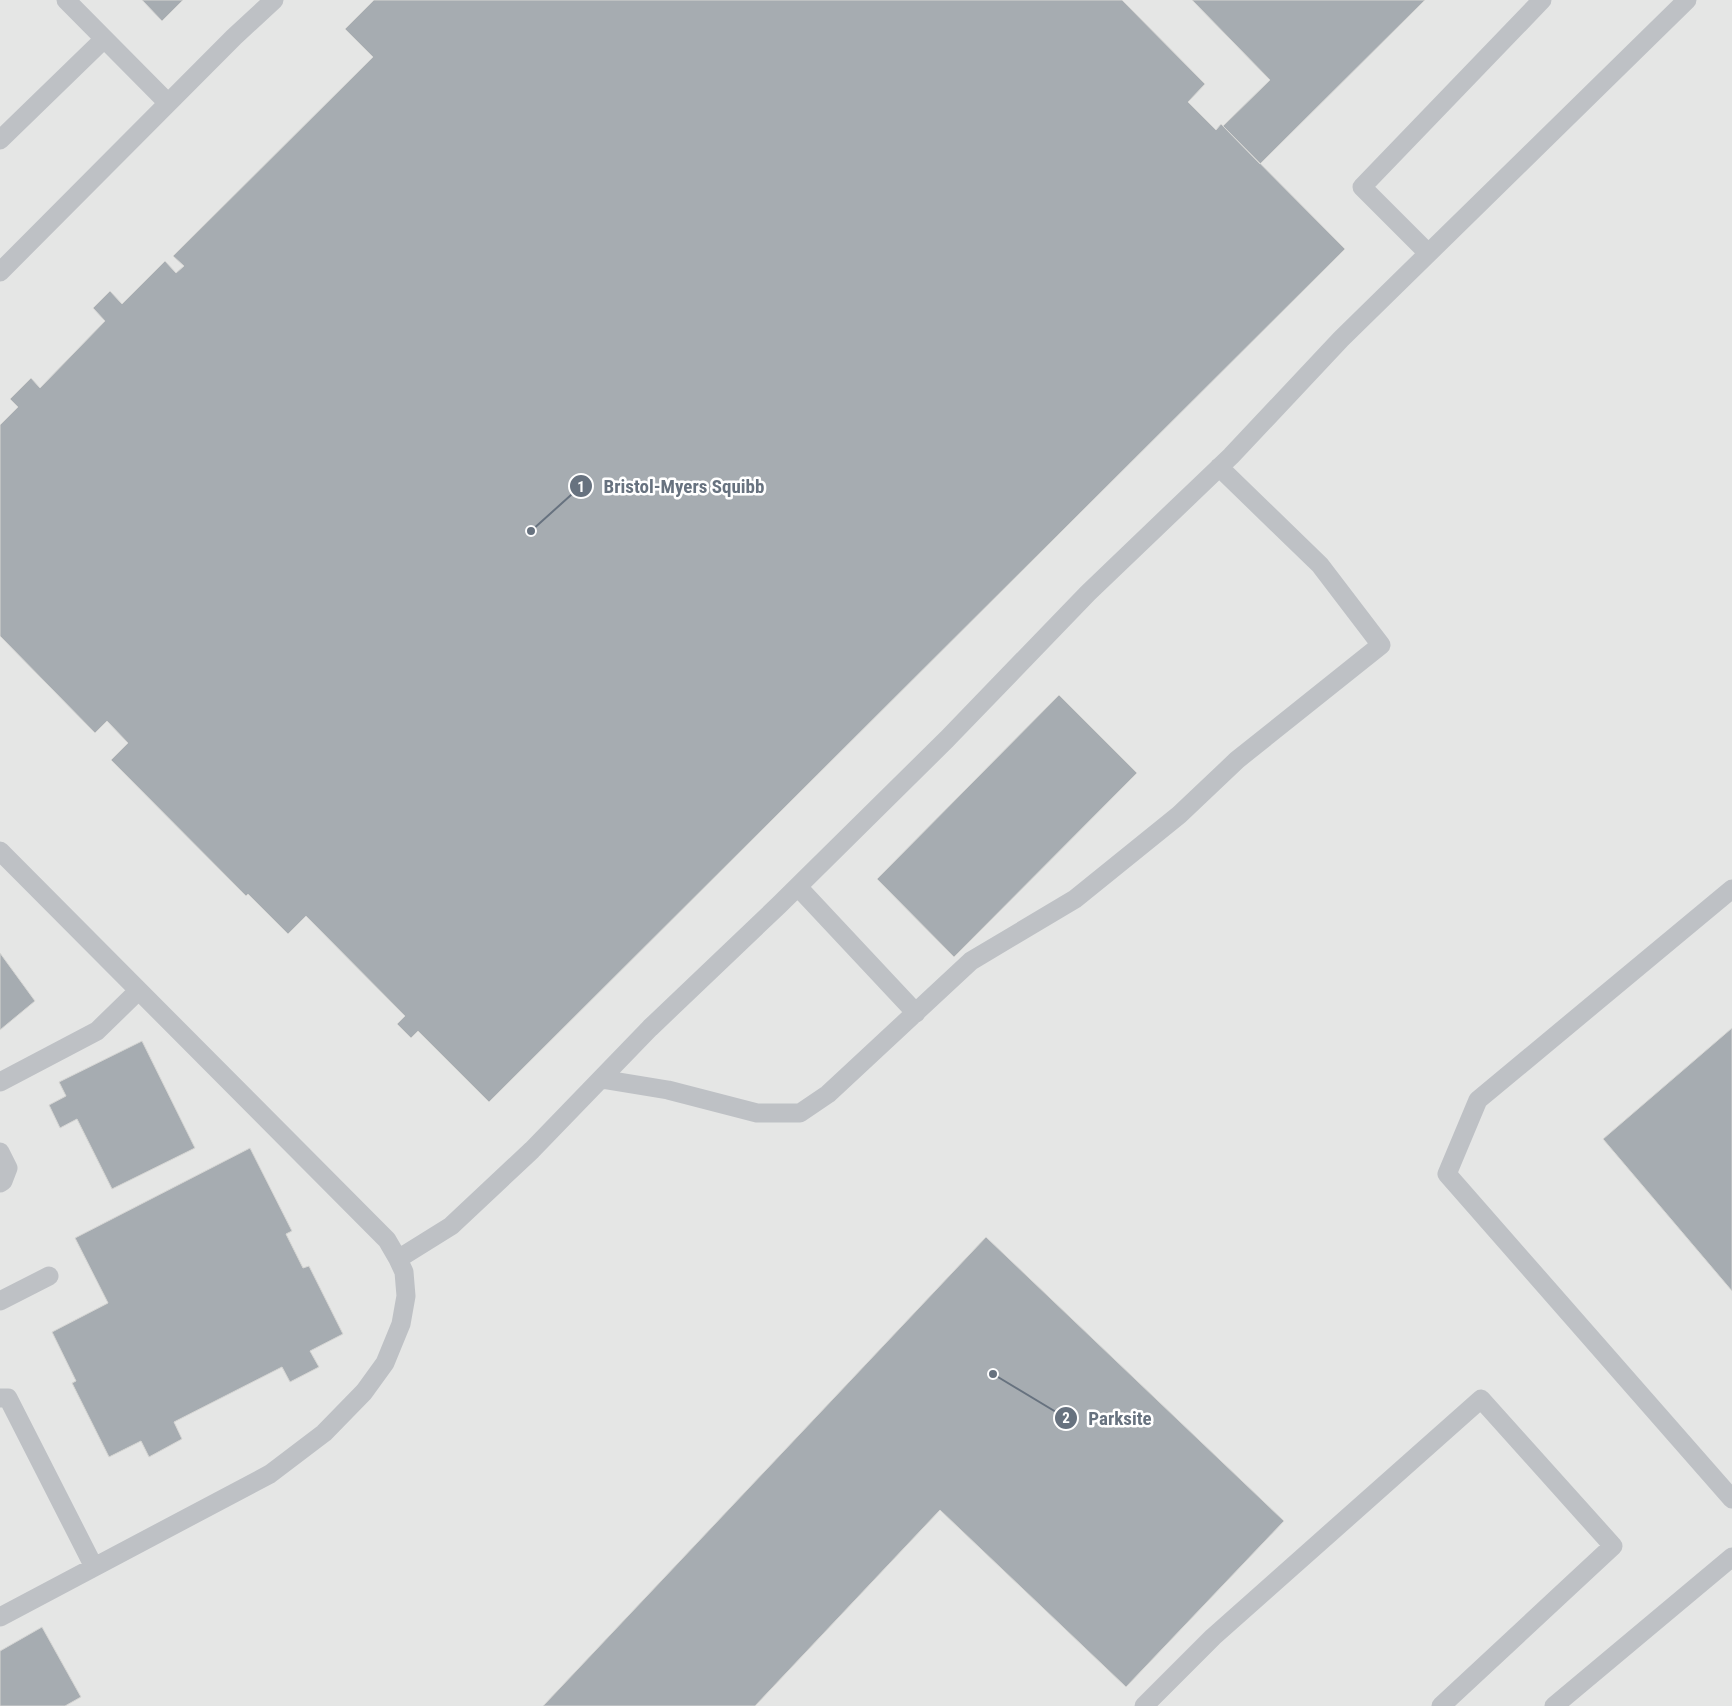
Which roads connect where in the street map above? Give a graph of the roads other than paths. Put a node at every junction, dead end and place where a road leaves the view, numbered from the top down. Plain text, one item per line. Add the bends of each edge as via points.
1 (66, 0) edge
2 (274, 0) edge
3 (1542, 0) edge
4 (1686, 0) edge
5 (104, 39) junction
6 (168, 104) junction
7 (0, 140) edge
8 (1428, 253) junction
9 (0, 272) edge
10 (1219, 467) junction
11 (0, 851) edge
12 (798, 887) junction
13 (1732, 889) edge
14 (138, 991) junction
15 (916, 1013) junction
16 (601, 1079) junction
17 (0, 1082) edge
18 (0, 1152) edge
19 (0, 1183) edge
20 (398, 1259) junction
21 (48, 1276) dead end
22 (0, 1301) edge
23 (0, 1398) edge
24 (1732, 1499) edge
25 (1732, 1557) edge
26 (94, 1567) junction
27 (2, 1611) edge
28 (1144, 1706) edge
29 (1441, 1706) edge
30 (1554, 1706) edge

1 - 5 lane
2 - 6 lane
3 - 8 lane via 1362,186
4 - 8 lane
5 - 6 lane
5 - 7 lane
6 - 9 lane
8 - 10 lane via 1340,339
10 - 12 lane via 1088,593
10 - 15 lane via 1320,564 1381,645 1237,760 1179,816 1075,899 971,961
11 - 14 lane
12 - 15 lane
12 - 16 lane
13 - 24 lane via 1478,1100 1447,1174
14 - 17 lane via 97,1031
14 - 20 lane via 386,1240
15 - 16 lane via 828,1094 800,1113 757,1113 668,1090
16 - 20 lane via 451,1226
18 - 19 lane via 8,1168
20 - 26 lane via 404,1272 406,1296 401,1324 385,1363 364,1392 324,1433 270,1474
21 - 22 lane
23 - 26 lane via 8,1398
25 - 30 lane
26 - 27 lane
28 - 29 lane via 1213,1636 1481,1399 1613,1546

